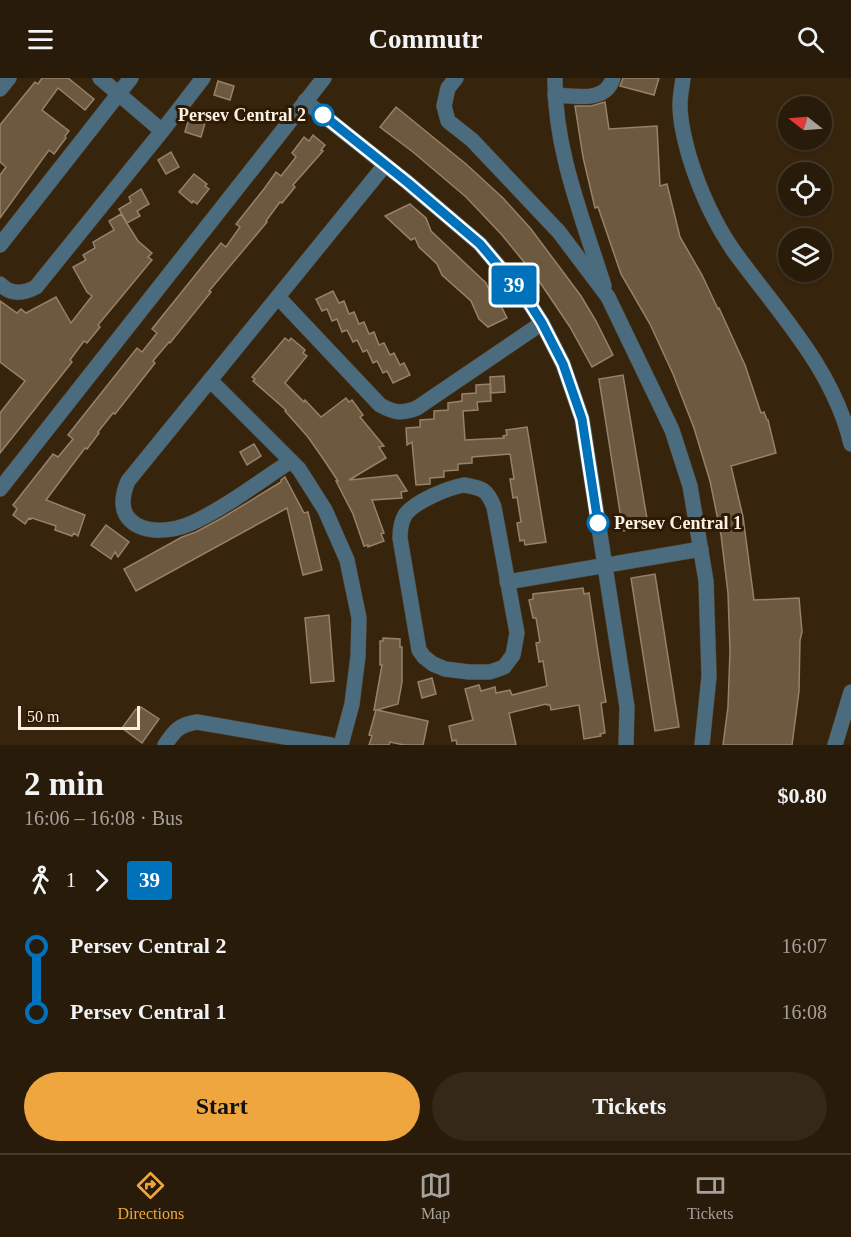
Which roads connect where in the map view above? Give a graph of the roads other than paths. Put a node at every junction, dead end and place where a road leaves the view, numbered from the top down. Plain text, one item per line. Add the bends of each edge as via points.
1 (9, 78) edge
2 (100, 78) edge
3 (131, 78) edge
4 (203, 78) edge
5 (324, 78) edge
6 (456, 78) edge
7 (555, 78) edge
8 (613, 78) edge
9 (683, 78) edge
10 (0, 89) edge
11 (119, 93) junction
12 (555, 95) junction
13 (305, 101) junction
14 (162, 131) junction
15 (385, 165) junction
16 (0, 245) edge
17 (0, 284) edge
18 (278, 297) junction
19 (608, 297) junction
20 (542, 323) junction
21 (210, 380) junction
22 (851, 444) edge
23 (291, 461) junction
24 (0, 489) edge
25 (701, 549) junction
26 (604, 564) junction
27 (507, 582) junction
28 (851, 692) edge
29 (165, 745) edge
30 (331, 745) edge
31 (341, 745) edge
32 (626, 745) edge
33 (702, 745) edge
34 (835, 745) edge

1 - 10 street
2 - 11 street
3 - 11 street
4 - 14 street
5 - 13 street
6 - 19 street via 448,88 444,106 448,121 472,140 559,232
7 - 12 street
8 - 12 street via 606,92 599,95
9 - 22 street via 680,105 684,140 712,216 823,372
11 - 14 street
11 - 16 street
12 - 19 street via 571,179
13 - 15 street
13 - 24 street
14 - 17 street via 36,288 15,293
15 - 18 street
15 - 20 street via 480,244
18 - 20 street via 380,405 403,413 417,408
18 - 21 street
19 - 25 street via 672,430 690,486
20 - 26 street via 563,364 582,419
21 - 23 street
21 - 23 street via 128,481 122,501 131,522 158,530 190,524
23 - 31 street via 325,510 347,560 359,618 352,704
25 - 26 street
25 - 33 street via 710,676
26 - 27 street
26 - 32 street via 627,707
27 - 27 street via 494,507 490,496 480,487 450,488 406,513 400,538 408,595 418,650 433,664 469,672 504,667 513,655 518,633
28 - 34 street
29 - 30 street via 182,724 197,722

